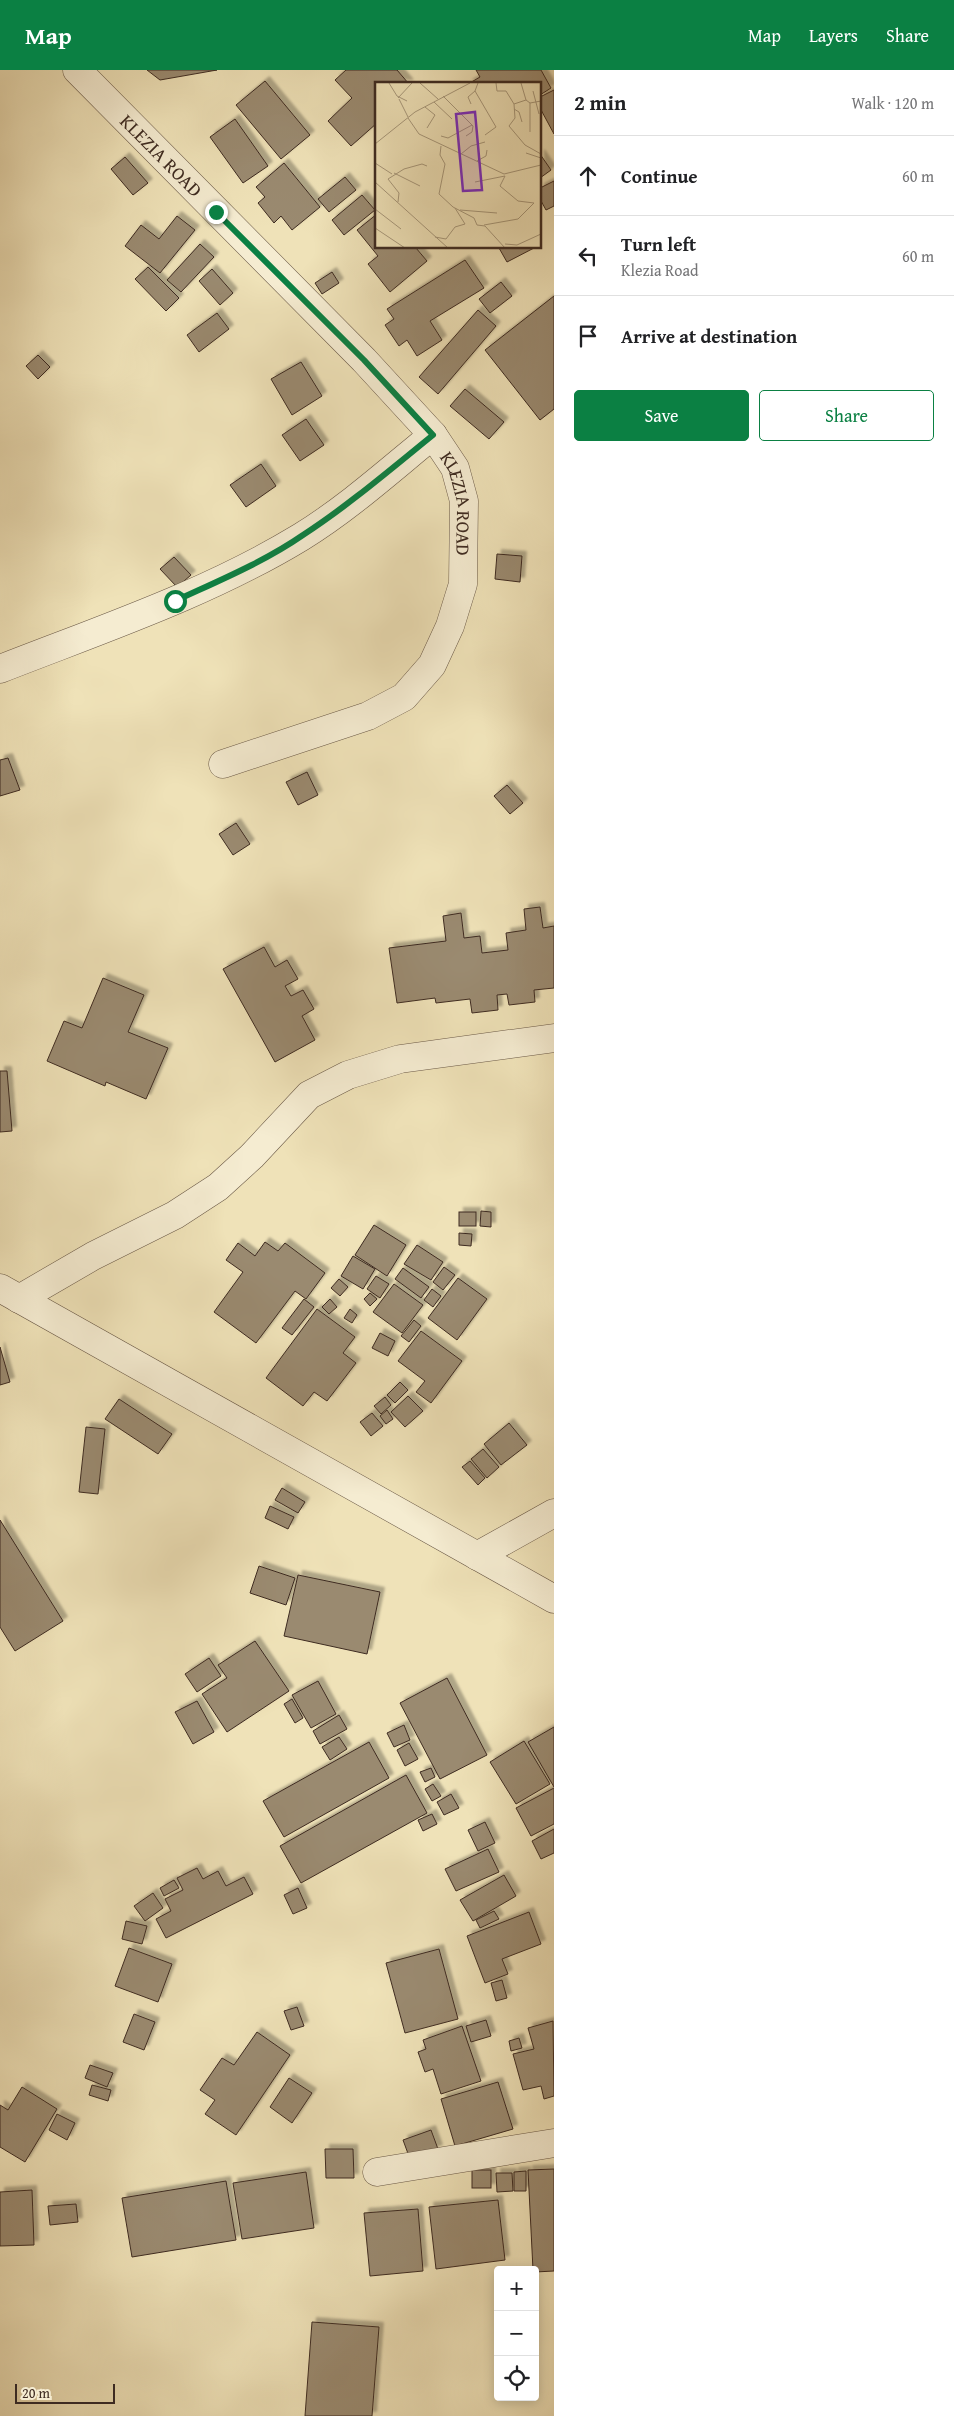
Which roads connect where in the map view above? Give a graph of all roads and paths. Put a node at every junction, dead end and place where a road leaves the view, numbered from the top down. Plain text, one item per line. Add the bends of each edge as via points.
1 (77, 70) edge
2 (433, 435) junction
3 (0, 669) edge
4 (223, 764) dead end
5 (554, 1038) edge
6 (10, 1294) edge
7 (554, 1513) edge
8 (477, 1556) junction
9 (554, 1599) edge
10 (554, 2143) edge
11 (377, 2172) dead end

1 - 2 street, KLEZIA ROAD via 364,360
2 - 3 street via 302,536 235,573 175,601
2 - 4 street, KLEZIA ROAD via 455,468 464,501 464,537 463,584 450,626 432,665 404,697 368,716
5 - 6 street via 400,1059 348,1075 309,1095 218,1187 175,1214
6 - 8 street
7 - 8 street
8 - 9 street
10 - 11 street

